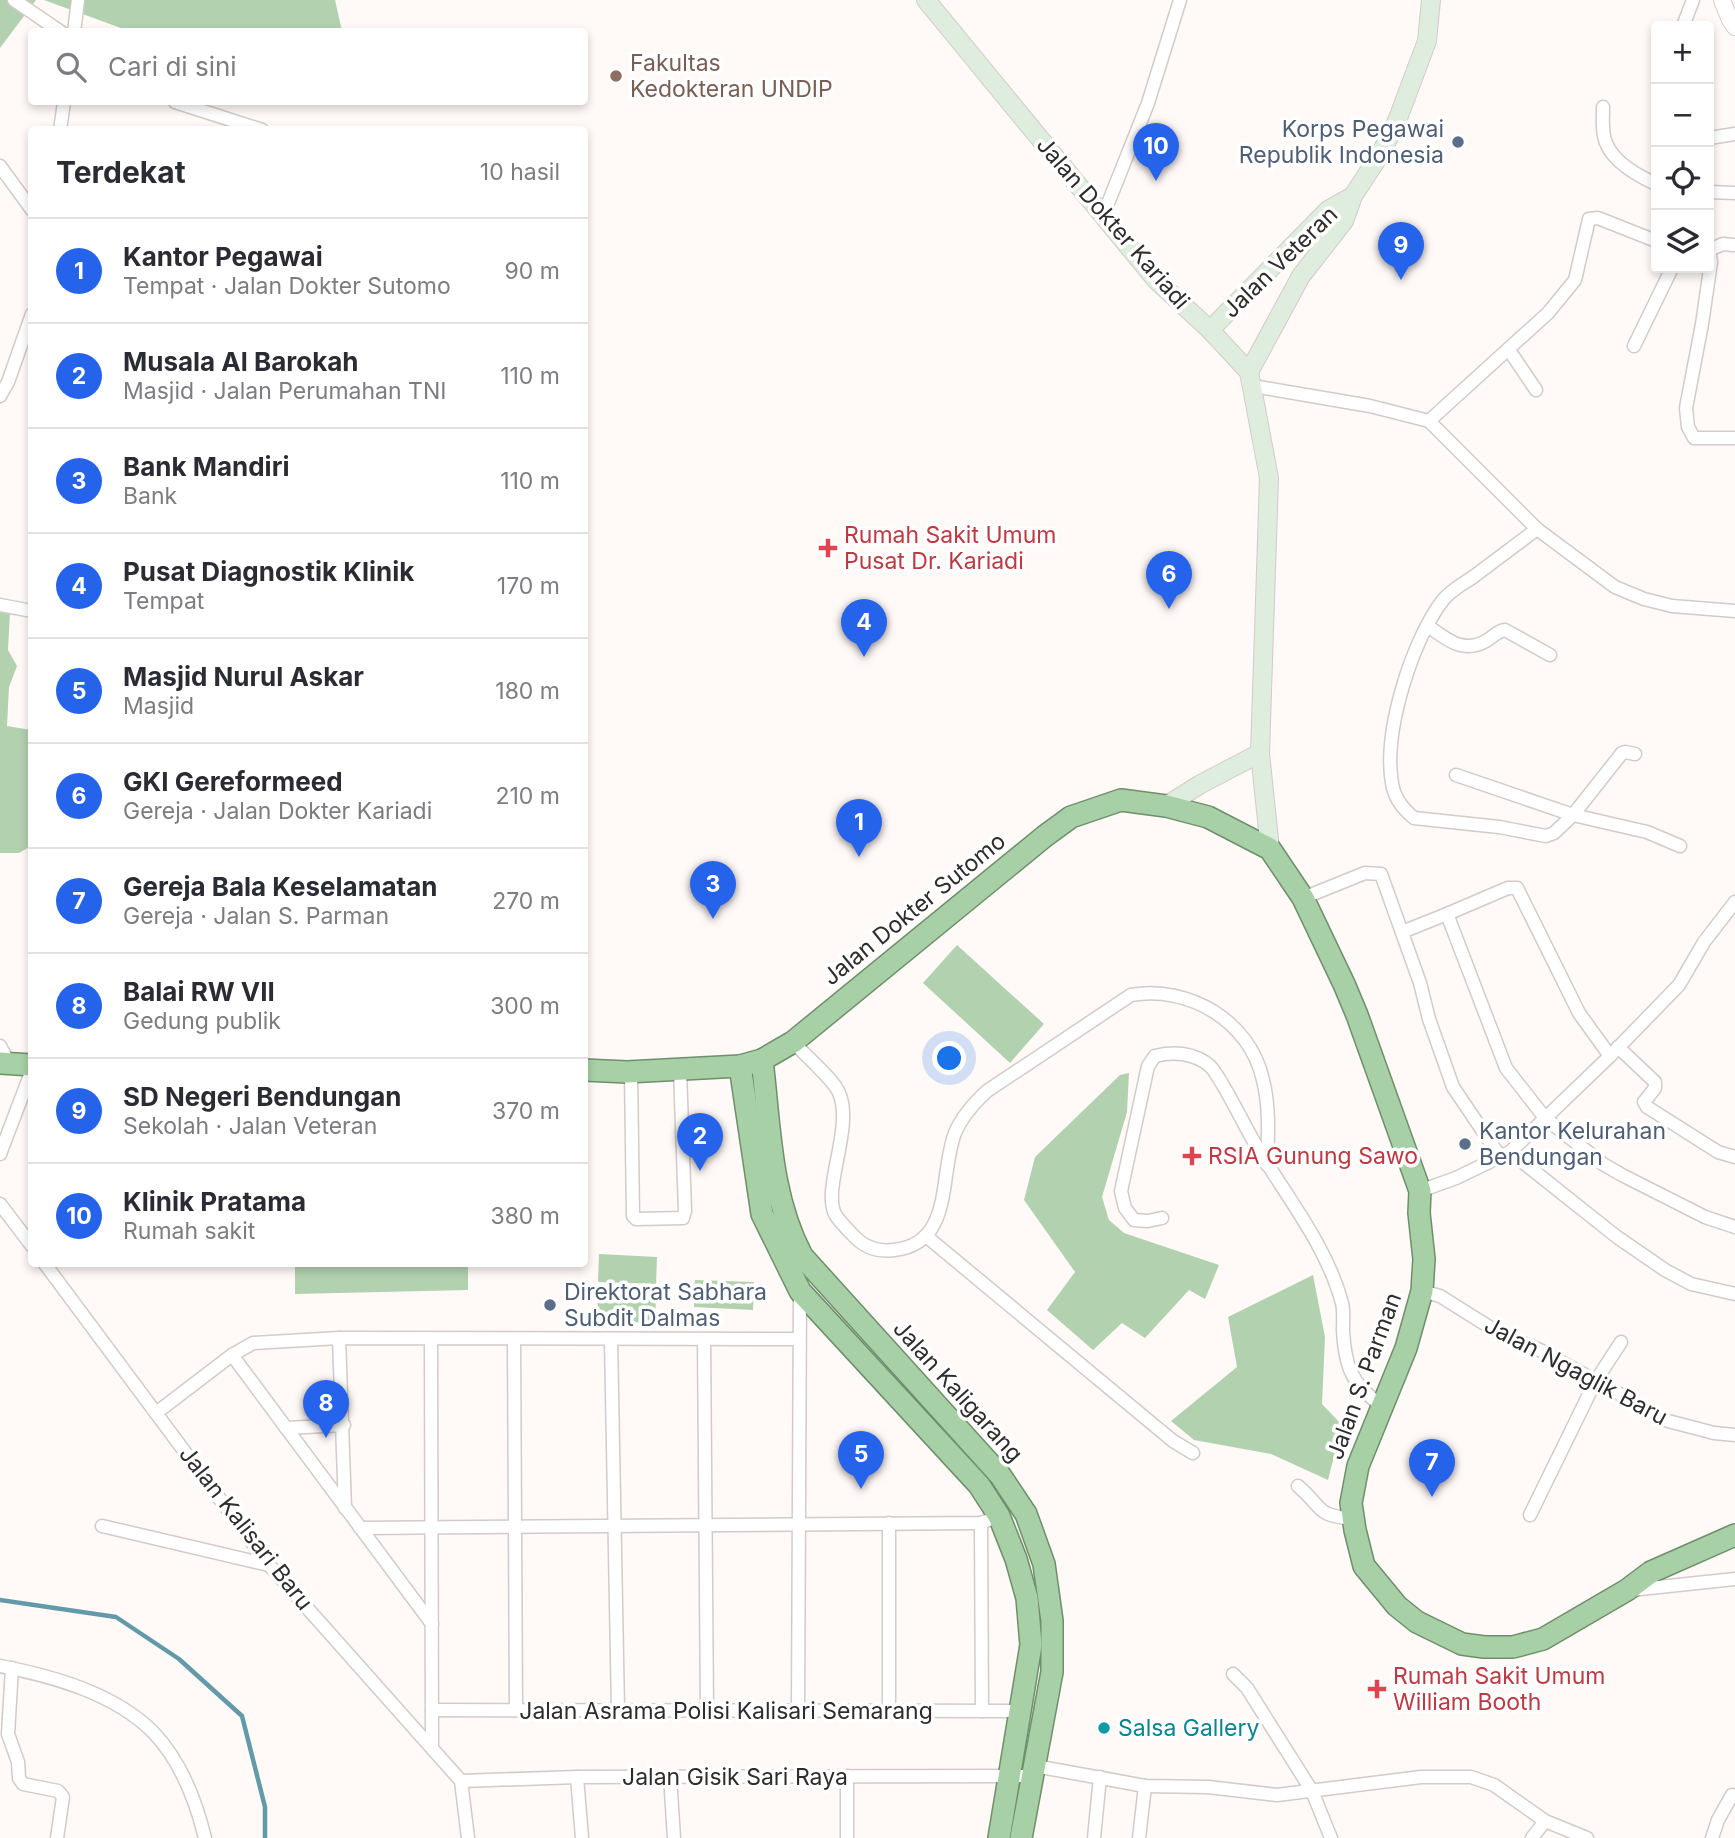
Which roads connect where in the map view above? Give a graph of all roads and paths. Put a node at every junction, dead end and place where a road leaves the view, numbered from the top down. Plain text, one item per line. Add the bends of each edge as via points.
1 (15, 0) edge
2 (78, 0) edge
3 (926, 0) edge
4 (1180, 0) edge
5 (1431, 0) edge
6 (1693, 0) edge
7 (1723, 0) edge
8 (1685, 21) edge
9 (1735, 27) edge
10 (55, 28) edge
11 (74, 28) edge
12 (64, 105) edge
13 (184, 105) edge
14 (1603, 107) dead end
15 (61, 126) edge
16 (250, 126) edge
17 (1735, 134) edge
18 (1714, 137) edge
19 (0, 166) edge
20 (1651, 182) edge
21 (1714, 192) edge
22 (1735, 193) edge
23 (1353, 196) junction
24 (28, 204) edge
25 (1102, 216) junction
26 (1651, 239) edge
27 (1733, 245) dead end
28 (1714, 248) edge
29 (1670, 273) edge
30 (1709, 273) edge
31 (28, 325) edge
32 (1210, 330) junction
33 (1634, 346) dead end
34 (1509, 350) junction
35 (0, 367) edge
36 (1251, 379) junction
37 (8, 382) junction
38 (1536, 390) dead end
39 (0, 396) edge
40 (1429, 421) junction
41 (1735, 438) edge
42 (1537, 529) junction
43 (0, 605) edge
44 (28, 610) edge
45 (1735, 611) edge
46 (1428, 626) junction
47 (1550, 655) dead end
48 (1260, 753) junction
49 (1634, 754) dead end
50 (1456, 775) dead end
51 (1166, 806) junction
52 (1573, 815) junction
53 (1680, 846) dead end
54 (1270, 849) junction
55 (1303, 898) junction
56 (1735, 902) edge
57 (1447, 914) junction
58 (1402, 932) junction
59 (793, 1042) junction
60 (1614, 1052) junction
61 (3, 1057) edge
62 (762, 1060) junction
63 (28, 1066) edge
64 (740, 1066) junction
65 (588, 1070) edge
66 (680, 1070) junction
67 (631, 1072) junction
68 (28, 1078) edge
69 (1545, 1118) junction
70 (0, 1154) edge
71 (1506, 1155) junction
72 (1735, 1157) edge
73 (1267, 1166) junction
74 (1420, 1191) junction
75 (0, 1205) edge
76 (1162, 1217) dead end
77 (1735, 1227) edge
78 (926, 1236) junction
79 (28, 1241) edge
80 (47, 1267) edge
81 (800, 1291) junction
82 (1422, 1291) junction
83 (1735, 1294) edge
84 (339, 1338) junction
85 (431, 1339) junction
86 (611, 1339) junction
87 (704, 1339) junction
88 (799, 1339) junction
89 (514, 1340) junction
90 (1621, 1342) dead end
91 (232, 1355) junction
92 (1595, 1382) junction
93 (928, 1397) junction
94 (1382, 1406) junction
95 (910, 1412) junction
96 (156, 1413) junction
97 (344, 1425) junction
98 (286, 1428) junction
99 (1735, 1435) edge
100 (1193, 1453) dead end
101 (1298, 1486) dead end
102 (345, 1508) junction
103 (1530, 1516) dead end
104 (1354, 1519) junction
105 (990, 1520) junction
106 (889, 1523) junction
107 (706, 1524) junction
108 (799, 1524) junction
109 (614, 1525) junction
110 (102, 1526) dead end
111 (515, 1526) junction
112 (432, 1527) junction
113 (360, 1528) junction
114 (1735, 1535) edge
115 (269, 1564) junction
116 (1735, 1579) edge
117 (1627, 1590) junction
118 (432, 1624) junction
119 (6, 1667) edge
120 (1233, 1674) dead end
121 (432, 1710) junction
122 (516, 1710) junction
123 (618, 1710) junction
124 (708, 1711) junction
125 (798, 1711) junction
126 (889, 1711) junction
127 (982, 1711) junction
128 (1020, 1711) junction
129 (432, 1748) junction
130 (1034, 1771) junction
131 (670, 1776) junction
132 (847, 1776) junction
133 (1009, 1776) junction
134 (577, 1777) junction
135 (1100, 1777) junction
136 (461, 1781) junction
137 (1145, 1786) junction
138 (1312, 1791) junction
139 (1732, 1795) dead end
140 (1545, 1821) junction
141 (57, 1838) edge
142 (205, 1838) edge
143 (468, 1838) edge
144 (582, 1838) edge
145 (674, 1838) edge
146 (847, 1838) edge
147 (999, 1838) edge
148 (1021, 1838) edge
149 (1094, 1838) edge
150 (1139, 1838) edge
151 (1331, 1838) edge
152 (1532, 1838) edge
153 (1587, 1838) edge
154 (1712, 1838) edge

1 - 10 street
2 - 11 street
3 - 25 main road, Jalan Dokter Kariadi
4 - 25 street via 1148,103
5 - 23 main road, Jalan Veteran via 1427,41 1397,121
6 - 8 street
7 - 9 street
12 - 15 street
13 - 16 street
14 - 20 street via 1604,137 1611,153
17 - 18 street
19 - 24 street
21 - 22 street
23 - 32 main road, Jalan Veteran via 1328,210
23 - 36 main road, Jalan Veteran via 1344,221 1301,276
25 - 32 main road, Jalan Dokter Kariadi via 1156,280
26 - 34 street via 1598,218 1589,219 1575,280
27 - 28 street
29 - 33 street
30 - 41 street via 1686,408 1688,426 1695,438
31 - 37 street
32 - 36 main road, Jalan Dokter Kariadi
34 - 38 street
34 - 40 street
35 - 37 street
36 - 40 street
36 - 48 main road via 1270,494
37 - 39 street
40 - 42 street
42 - 45 street via 1615,587 1672,606
42 - 46 street via 1443,600
43 - 44 street
46 - 47 street via 1460,646 1485,642 1506,630
46 - 52 street via 1410,663 1392,733 1392,783 1405,811 1415,818 1546,836
48 - 51 main road
48 - 54 main road
49 - 52 street via 1622,753
50 - 52 street
51 - 54 highway, Jalan Dokter Sutomo via 1208,817
51 - 59 highway, Jalan Dokter Sutomo via 1121,800 1071,817
52 - 53 street via 1627,825
54 - 55 highway, Jalan S. Parman
55 - 58 street via 1365,873 1381,874
55 - 74 highway, Jalan S. Parman via 1357,1015
56 - 60 street via 1679,985
57 - 58 street
57 - 60 street via 1517,888 1579,1013
57 - 69 street via 1506,1068
58 - 71 street via 1453,1087
59 - 62 highway, Jalan Dokter Sutomo
59 - 78 street via 839,1091 844,1116 834,1212 861,1245 886,1251 908,1249
60 - 69 street
60 - 72 street via 1655,1082 1644,1102 1647,1107 1718,1152
61 - 63 highway
62 - 64 highway, Jalan Dokter Sutomo
62 - 93 highway, Jalan Kaligarang via 779,1198 791,1234 802,1256
64 - 66 highway, Jalan Dokter Sutomo
64 - 81 highway, Jalan Kaligarang via 762,1214
65 - 67 highway, Jalan Dokter Sutomo
66 - 67 highway, Jalan Dokter Sutomo
66 - 67 street via 683,1218 633,1216
68 - 70 street
69 - 71 street
69 - 77 street via 1622,1175
71 - 74 street
71 - 83 street via 1665,1270 1691,1284
73 - 76 street via 1211,1067 1195,1056 1155,1056 1121,1191 1134,1220
73 - 78 street via 1269,1114 1263,1078 1241,1034 1200,1003 1173,996 1131,995 970,1107 955,1133 942,1207
73 - 94 street via 1323,1254 1343,1305 1345,1351 1352,1376
74 - 82 highway, Jalan S. Parman
75 - 79 street
78 - 100 street
80 - 96 street, Jalan Kalisari Baru
81 - 88 street
81 - 95 highway, Jalan Kaligarang
82 - 92 street, Jalan Ngaglik Baru via 1440,1296 1499,1333 1542,1350
82 - 94 highway, Jalan S. Parman via 1406,1349
84 - 85 street
84 - 91 street via 253,1343
84 - 97 street
85 - 89 street
85 - 112 street
86 - 87 street
86 - 89 street
86 - 109 street
87 - 88 street
87 - 107 street
88 - 108 street
89 - 111 street
90 - 92 street
91 - 96 street
91 - 98 street
92 - 99 street, Jalan Ngaglik Baru via 1668,1421
92 - 103 street
93 - 95 highway
93 - 130 highway, Jalan Kaligarang via 1000,1475 1026,1514 1044,1564 1052,1621 1052,1672
94 - 104 highway, Jalan S. Parman via 1353,1483
95 - 105 highway, Jalan Kaligarang via 979,1485
96 - 115 street, Jalan Kalisari Baru
97 - 98 street
97 - 102 street
98 - 102 street
101 - 104 street via 1329,1516
102 - 113 street
104 - 117 highway, Jalan S. Parman via 1364,1566 1385,1594 1417,1622 1462,1643 1513,1647 1543,1639
105 - 106 street
105 - 127 street
105 - 128 highway, Jalan Kaligarang via 1016,1559 1027,1598 1031,1645
106 - 108 street
106 - 126 street
107 - 108 street
107 - 109 street
107 - 124 street
108 - 125 street
109 - 111 street
109 - 123 street
110 - 115 street
111 - 112 street
111 - 122 street
112 - 113 street
112 - 118 street
113 - 118 street
114 - 117 highway, Jalan S. Parman via 1651,1572
115 - 129 street, Jalan Kalisari Baru
116 - 117 street
118 - 121 street
119 - 141 street via 7,1725 19,1778 23,1784 58,1791 63,1797
119 - 142 street via 84,1690 152,1732 190,1790
120 - 138 street via 1247,1688
121 - 122 street, Jalan Asrama Polisi Kalisari Semarang
121 - 129 street
122 - 123 street, Jalan Asrama Polisi Kalisari Semarang
123 - 124 street, Jalan Asrama Polisi Kalisari Semarang
124 - 125 street, Jalan Asrama Polisi Kalisari Semarang
125 - 126 street, Jalan Asrama Polisi Kalisari Semarang
126 - 127 street, Jalan Asrama Polisi Kalisari Semarang
127 - 128 street, Jalan Asrama Polisi Kalisari Semarang
128 - 133 highway, Jalan Kaligarang
129 - 136 street, Jalan Kalisari Baru
130 - 133 street
130 - 135 street
130 - 148 highway, Jalan Kaligarang
131 - 132 street, Jalan Gisik Sari Raya
131 - 134 street, Jalan Gisik Sari Raya
131 - 145 street
132 - 133 street, Jalan Gisik Sari Raya
132 - 146 street
133 - 147 highway, Jalan Kaligarang
134 - 136 street, Jalan Gisik Sari Raya
134 - 144 street
135 - 137 street
135 - 149 street
136 - 143 street
137 - 138 street via 1277,1795
137 - 150 street
138 - 140 street via 1421,1777 1471,1777 1494,1785
138 - 151 street
139 - 154 street
140 - 152 street
140 - 153 street

